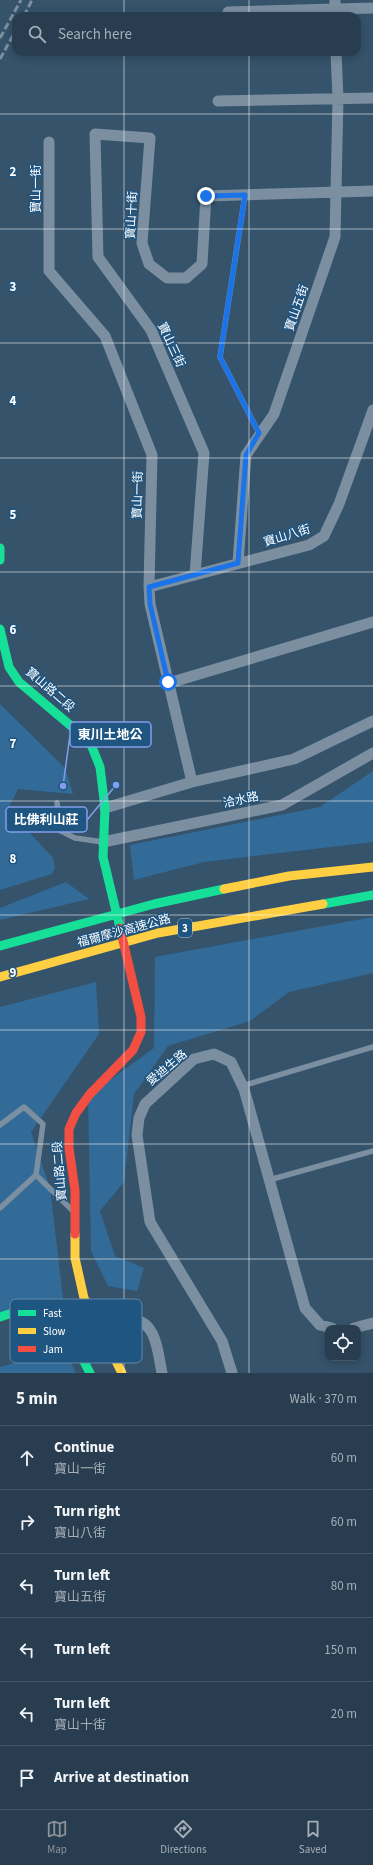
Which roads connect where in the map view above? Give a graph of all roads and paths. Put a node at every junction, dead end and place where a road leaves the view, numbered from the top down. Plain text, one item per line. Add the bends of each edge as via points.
1 (335, 8) edge
2 (373, 8) edge
3 (228, 12) dead end
4 (336, 56) edge
5 (338, 98) junction
6 (373, 98) edge
7 (218, 101) dead end
8 (95, 134) joint
9 (49, 142) dead end
10 (336, 191) junction
11 (373, 191) edge
12 (245, 195) junction
13 (373, 410) edge
14 (259, 433) junction
15 (0, 548) edge
16 (0, 560) edge
17 (238, 563) junction
18 (195, 575) junction
19 (149, 587) junction
20 (373, 622) edge
21 (0, 629) edge
22 (168, 682) junction
23 (373, 720) edge
24 (373, 754) edge
25 (192, 782) junction
26 (58, 803) dead end
27 (105, 808) junction
28 (103, 842) junction
29 (373, 867) edge
30 (373, 895) edge
31 (0, 946) edge
32 (0, 977) edge
33 (373, 1047) edge
34 (242, 1086) junction
35 (0, 1125) edge
36 (373, 1151) edge
37 (36, 1175) junction
38 (269, 1180) junction
39 (0, 1208) edge
40 (75, 1214) junction
41 (84, 1299) edge
42 (10, 1314) edge
43 (0, 1318) edge
44 (373, 1322) edge
45 (142, 1323) edge
46 (325, 1326) edge
47 (361, 1326) edge
48 (83, 1363) edge
49 (117, 1363) edge
50 (90, 1373) edge
51 (122, 1373) edge
52 (162, 1373) edge
53 (232, 1373) edge

1 - 2 street
1 - 3 street
4 - 5 street, 寶山五街
5 - 6 street
5 - 7 street
5 - 10 street, 寶山五街
8 - 12 street, 寶山十街 via 150,138 142,243 149,264 167,278 186,278 202,264 206,196
8 - 18 street, 寶山三街 via 98,257 151,330 204,453
9 - 19 street, 寶山一街 via 49,271 105,336 152,455
10 - 11 street, 寶山十街
10 - 12 street, 寶山十街
10 - 14 street, 寶山五街 via 335,237 274,414
12 - 14 lane via 220,357
13 - 17 street, 寶山八街 via 339,504 324,536 309,545
14 - 17 street, 寶山五街 via 246,455
15 - 16 main road
17 - 18 street, 寶山八街
18 - 19 street, 寶山八街
19 - 22 street, 寶山一街 via 150,604
20 - 22 street
21 - 27 main road, 寶山路二段 via 9,667 19,682 90,742 100,767
22 - 25 street, 寶山一街
23 - 25 street via 294,760
24 - 28 street, 洽水路 via 282,805
25 - 27 street
26 - 28 lane via 61,831 75,838
27 - 28 main road, 寶山路二段
28 - 40 main road, 寶山路二段 via 103,857 141,1017 141,1032 133,1050 76,1112 69,1129
29 - 31 main road, 福爾摩沙高速公路 via 289,876 162,903
30 - 32 main road, 福爾摩沙高速公路 / 3 via 158,933
33 - 34 lane
34 - 38 street, 愛迪生路
34 - 53 street, 愛迪生路 via 231,1062 214,1054 194,1060 145,1104 139,1118 137,1135 150,1222 222,1341
35 - 37 lane via 24,1107 43,1124
36 - 38 lane
37 - 39 lane
37 - 40 lane
38 - 46 street, 愛迪生路 via 305,1308 320,1325
40 - 41 main road, 寶山路二段 via 75,1258
42 - 43 main road
44 - 47 street
45 - 52 street via 153,1333
48 - 50 main road
49 - 51 main road, 寶山路二段

